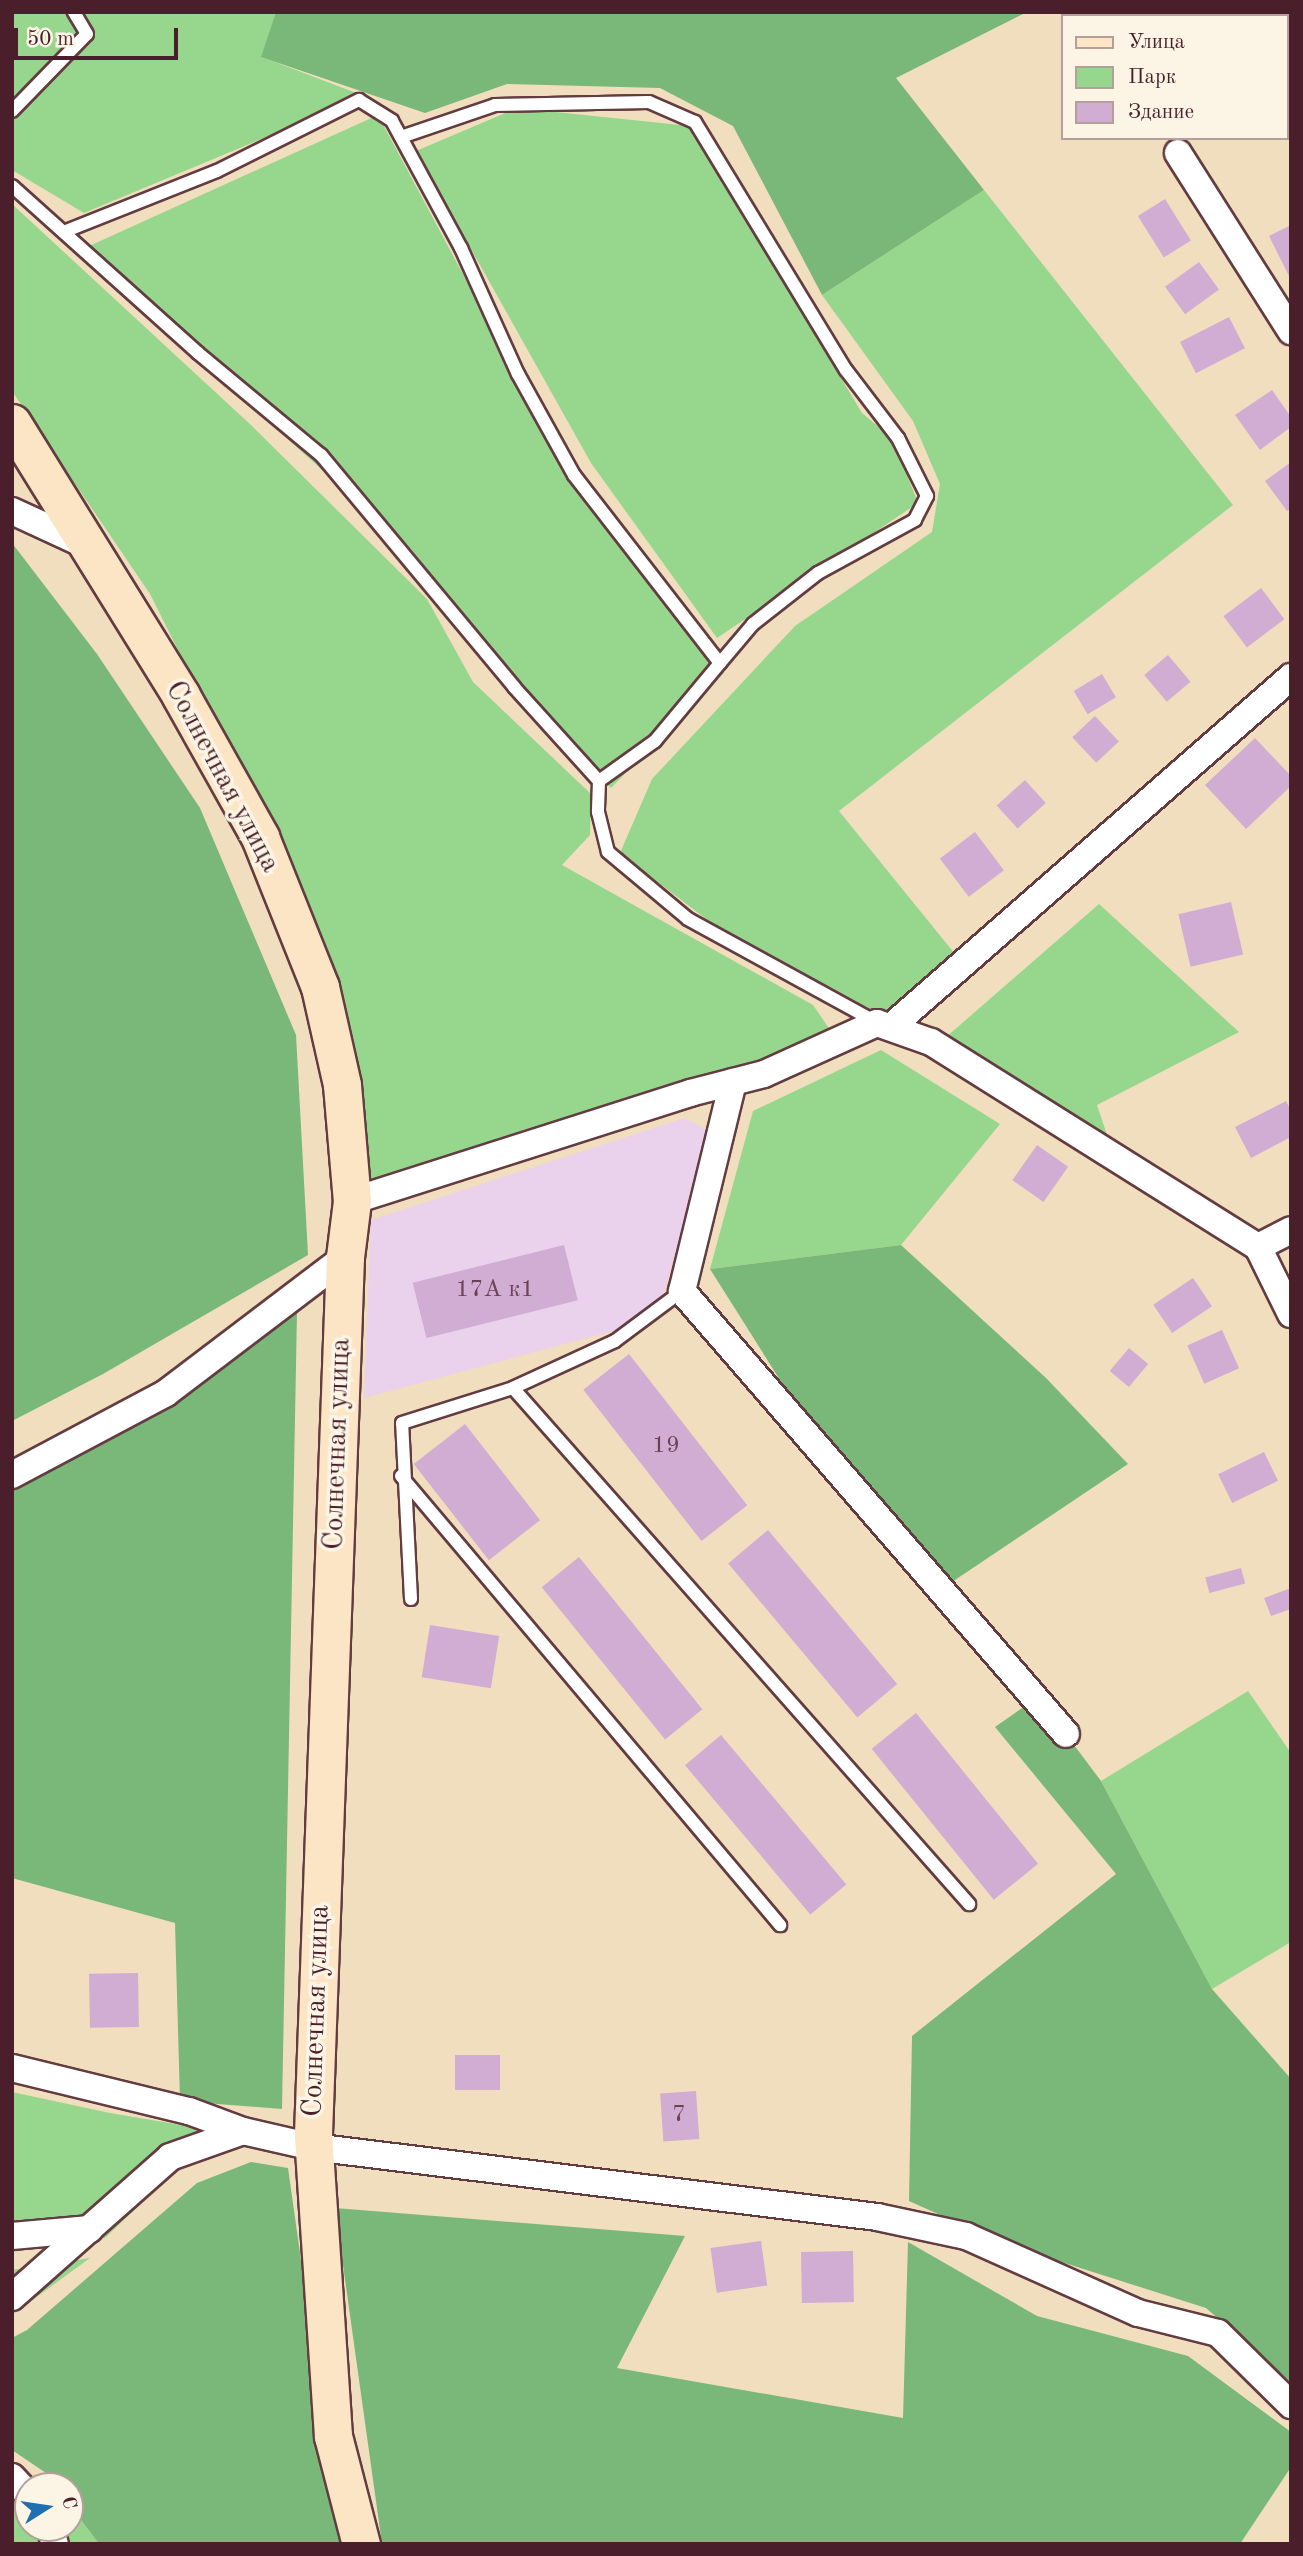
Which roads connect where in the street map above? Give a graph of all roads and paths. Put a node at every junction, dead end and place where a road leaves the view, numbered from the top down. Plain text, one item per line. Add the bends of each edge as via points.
1 (74, 12) edge
2 (12, 111) edge
3 (401, 137) junction
4 (1178, 153) dead end
5 (12, 186) edge
6 (66, 231) junction
7 (1291, 331) edge
8 (12, 423) edge
9 (12, 511) edge
10 (90, 547) junction
11 (720, 663) junction
12 (1291, 677) edge
13 (599, 781) junction
14 (885, 1024) junction
15 (733, 1082) junction
16 (352, 1202) junction
17 (1291, 1230) edge
18 (1258, 1247) junction
19 (345, 1257) junction
20 (682, 1291) junction
21 (1291, 1314) edge
22 (513, 1388) junction
23 (12, 1475) edge
24 (401, 1476) junction
25 (411, 1599) dead end
26 (1066, 1734) dead end
27 (969, 1904) dead end
28 (780, 1925) dead end
29 (12, 2068) edge
30 (243, 2131) junction
31 (313, 2147) junction
32 (90, 2230) junction
33 (12, 2236) edge
34 (12, 2297) edge
35 (1291, 2405) edge
36 (361, 2544) edge

1 - 2 lane via 87,34
3 - 6 lane via 392,121 359,100 217,171
3 - 11 lane via 461,247 518,374 574,475
3 - 11 lane via 495,105 649,102 695,121 846,370 898,438 927,496 915,520 818,573 753,624
4 - 7 street
5 - 6 lane
6 - 13 lane via 198,353 321,455 514,687
8 - 10 street, Солнечная улица
9 - 10 street
10 - 16 street, Солнечная улица via 181,696 270,862 320,987 342,1085
11 - 13 lane via 655,741
12 - 14 street
13 - 14 lane via 600,829 608,852 617,860 688,919
14 - 15 street via 764,1074
14 - 18 street via 931,1042
15 - 16 street
15 - 20 street
16 - 19 street, Солнечная улица
17 - 18 street
18 - 21 street
19 - 23 street via 166,1393
19 - 31 street, Солнечная улица
20 - 22 lane via 615,1341
20 - 26 street
22 - 24 lane via 401,1423
22 - 27 lane
24 - 25 lane
24 - 28 lane
29 - 30 street via 189,2111
30 - 31 street
30 - 32 street via 170,2157
31 - 35 street via 877,2217 967,2236 1138,2313 1218,2333
31 - 36 street, Солнечная улица via 333,2436
32 - 33 street
32 - 34 street

